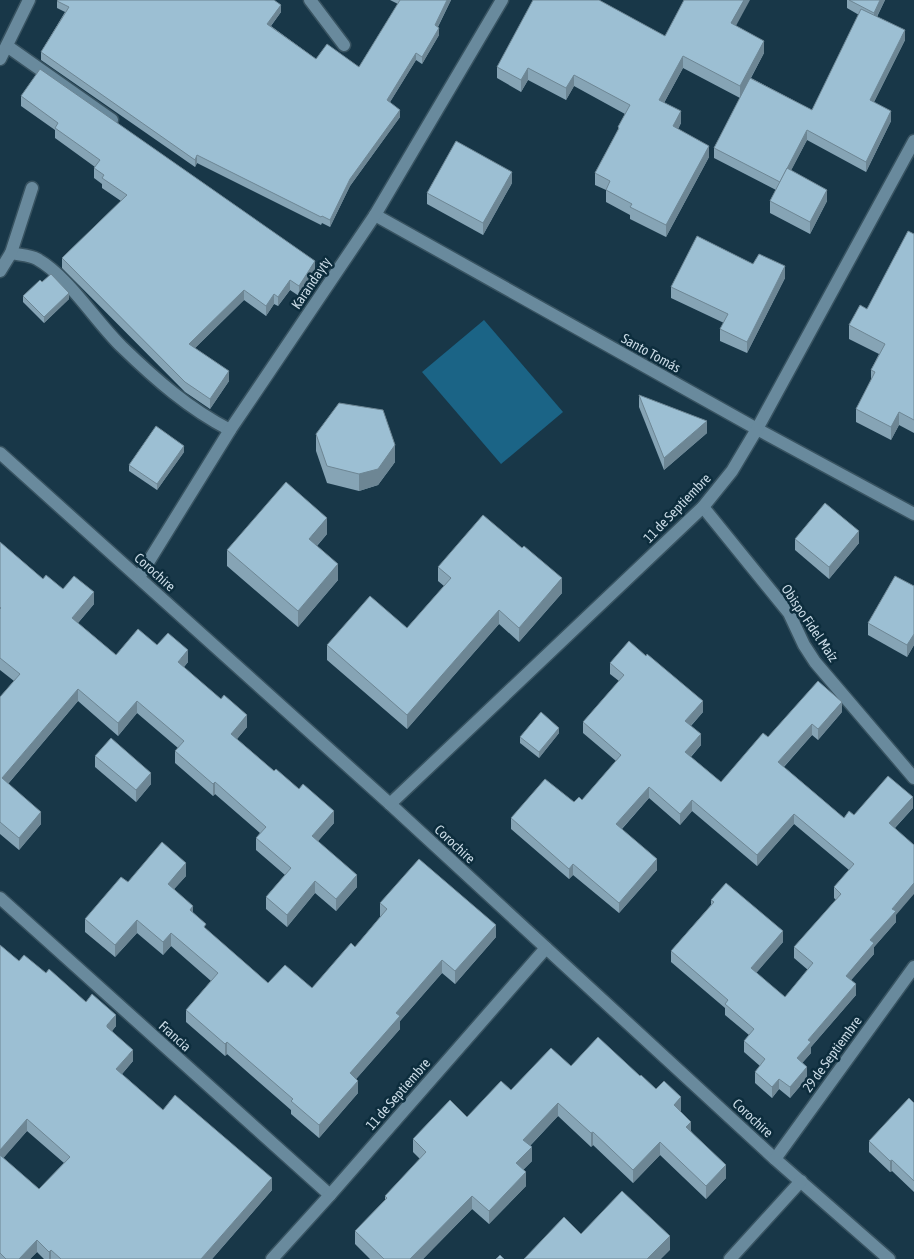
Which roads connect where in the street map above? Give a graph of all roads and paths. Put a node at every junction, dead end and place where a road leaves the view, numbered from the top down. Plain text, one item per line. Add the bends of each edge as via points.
1 (29, 0) edge
2 (310, 0) edge
3 (502, 0) edge
4 (7, 46) junction
5 (344, 46) dead end
6 (0, 60) edge
7 (125, 129) edge
8 (914, 141) edge
9 (32, 188) dead end
10 (375, 215) junction
11 (11, 253) junction
12 (0, 271) edge
13 (757, 429) junction
14 (230, 430) junction
15 (0, 452) edge
16 (703, 507) junction
17 (914, 514) edge
18 (138, 577) junction
19 (914, 778) edge
20 (390, 804) junction
21 (0, 898) edge
22 (546, 948) junction
23 (914, 967) edge
24 (775, 1159) junction
25 (800, 1181) junction
26 (330, 1196) junction
27 (272, 1259) edge
28 (730, 1259) edge
29 (890, 1259) edge

1 - 4 street
2 - 5 street
3 - 10 street, Karandayty
4 - 6 street
4 - 7 street
8 - 13 street, 11 de Septiembre
9 - 11 street
10 - 13 street, Santo Tomás
10 - 14 street, Karandayty
11 - 12 street
11 - 14 street via 35,258 53,270 120,346 180,400
13 - 16 street, 11 de Septiembre via 732,471
13 - 17 street, Santo Tomás
14 - 18 street, Karandayty
15 - 18 street, Corochire
16 - 19 street, Obispo Fidel Maíz via 789,613 815,662
16 - 20 street, 11 de Septiembre
18 - 20 street, Corochire
20 - 22 street, Corochire
21 - 26 street, Francia
22 - 24 street, Corochire
22 - 26 street, 11 de Septiembre
23 - 24 street, 29 de Septiembre
24 - 25 street, Corochire
25 - 28 street
25 - 29 street, Corochire
26 - 27 street, 11 de Septiembre

